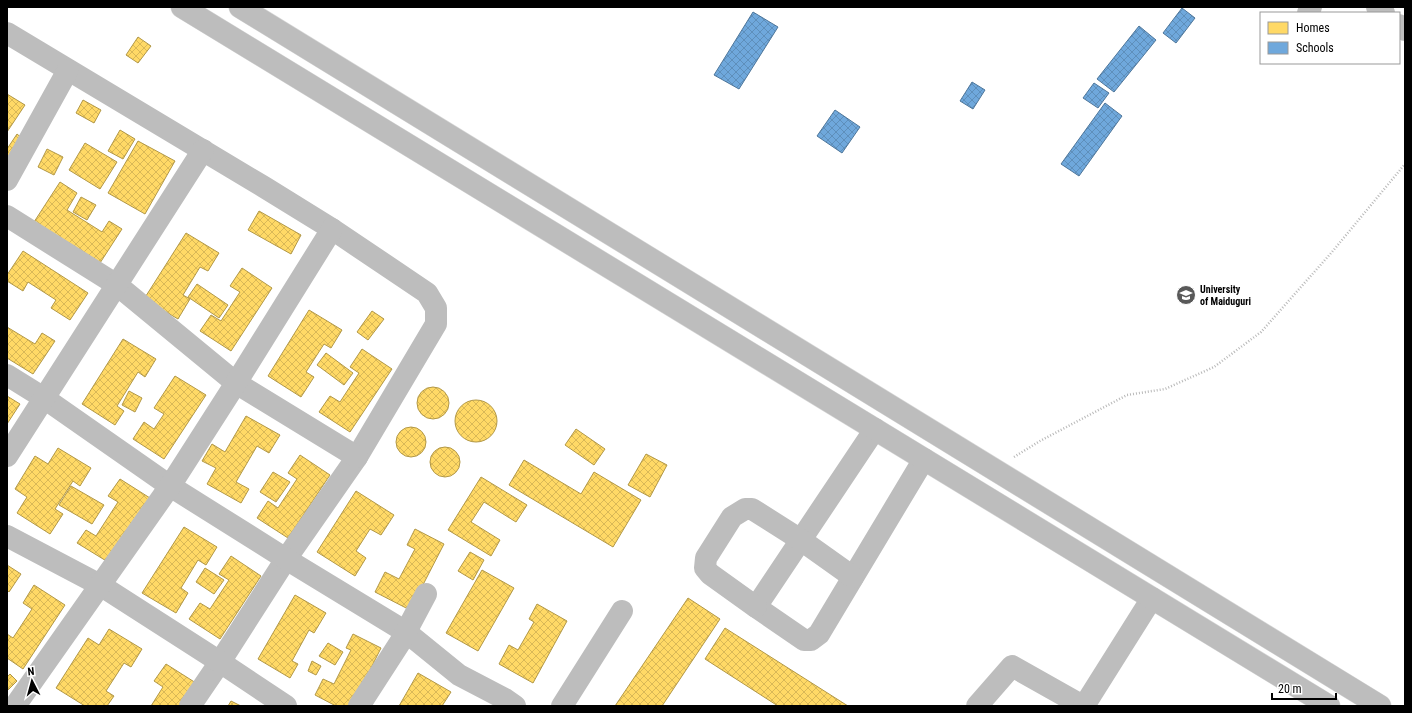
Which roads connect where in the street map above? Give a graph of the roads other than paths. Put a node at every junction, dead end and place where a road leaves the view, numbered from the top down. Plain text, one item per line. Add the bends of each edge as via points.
1 (182, 7) edge
2 (240, 7) edge
3 (7, 33) edge
4 (68, 70) junction
5 (203, 150) junction
6 (7, 180) edge
7 (7, 216) edge
8 (332, 229) junction
9 (117, 285) junction
10 (7, 375) edge
11 (236, 383) junction
12 (44, 398) junction
13 (874, 429) junction
14 (7, 456) edge
15 (357, 457) junction
16 (924, 459) junction
17 (170, 486) junction
18 (7, 536) edge
19 (800, 540) junction
20 (286, 559) junction
21 (853, 577) junction
22 (100, 585) junction
23 (426, 594) dead end
24 (1152, 598) junction
25 (756, 607) junction
26 (622, 611) dead end
27 (406, 632) junction
28 (220, 662) junction
29 (15, 706) edge
30 (190, 706) edge
31 (286, 706) edge
32 (359, 706) edge
33 (515, 706) edge
34 (562, 706) edge
35 (977, 706) edge
36 (1083, 706) edge
37 (1329, 706) edge
38 (1380, 706) edge

1 - 13 main road
2 - 38 main road
3 - 4 main road
4 - 5 main road
4 - 6 main road
5 - 8 main road
5 - 9 main road
7 - 9 main road
8 - 11 main road
8 - 15 main road via 427,293 436,308 436,324
9 - 11 main road
9 - 12 main road
10 - 12 main road
11 - 15 main road
11 - 17 main road
12 - 14 main road
12 - 17 main road
13 - 16 main road
13 - 19 main road
15 - 20 main road
16 - 21 main road
16 - 24 main road
17 - 20 main road
17 - 22 main road
18 - 22 main road
19 - 21 main road
19 - 25 main road
19 - 25 main road via 752,509 745,509 732,517 706,558 705,568
20 - 27 main road
20 - 28 main road
21 - 25 main road via 819,634 811,640 804,640
22 - 28 main road
22 - 29 main road
23 - 27 main road
24 - 36 main road
24 - 37 main road
26 - 34 main road
27 - 32 main road
27 - 33 main road via 459,675
28 - 30 main road
28 - 31 main road
35 - 36 main road via 1012,666

